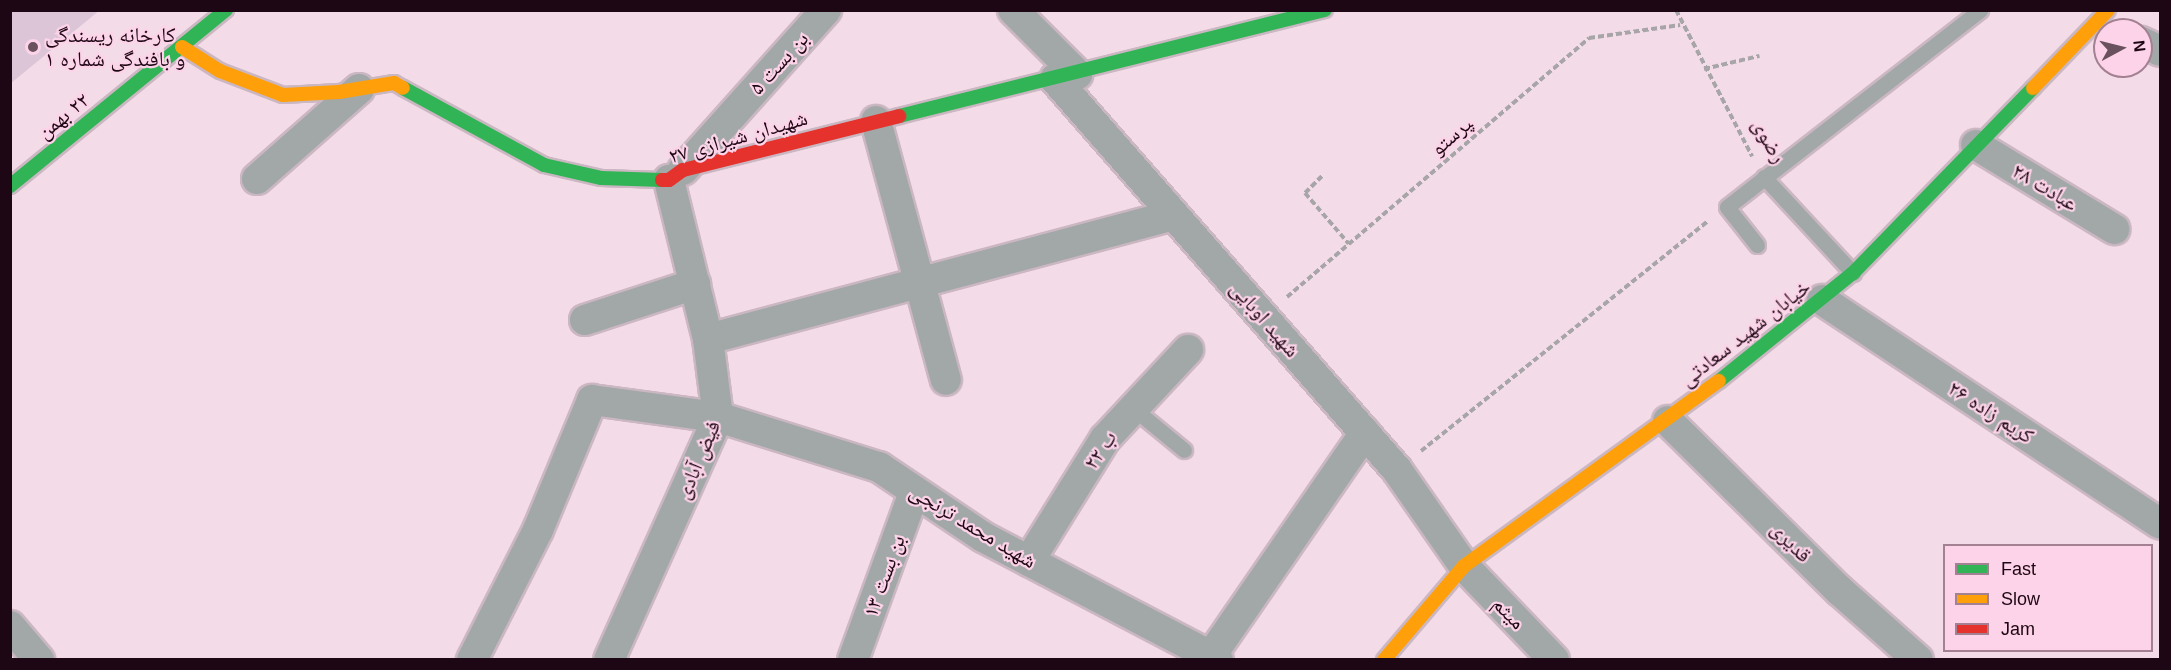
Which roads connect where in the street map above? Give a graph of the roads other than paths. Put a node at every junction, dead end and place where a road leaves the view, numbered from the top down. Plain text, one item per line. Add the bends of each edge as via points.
1 (226, 10) edge
2 (826, 10) edge
3 (1013, 10) edge
4 (1324, 10) edge
5 (1980, 10) edge
6 (2093, 33) edge
7 (182, 47) junction
8 (1066, 77) junction
9 (359, 89) junction
10 (876, 121) junction
11 (1976, 145) junction
12 (676, 175) junction
13 (1764, 177) junction
14 (257, 179) dead end
15 (10, 186) edge
16 (1173, 215) junction
17 (2114, 228) dead end
18 (1756, 245) dead end
19 (1853, 273) junction
20 (921, 282) junction
21 (695, 284) junction
22 (1822, 300) junction
23 (585, 320) dead end
24 (708, 339) junction
25 (1188, 350) dead end
26 (946, 380) dead end
27 (1133, 408) junction
28 (718, 417) junction
29 (1668, 421) junction
30 (1365, 433) junction
31 (1184, 450) dead end
32 (914, 492) junction
33 (2160, 524) edge
34 (1029, 561) junction
35 (1464, 566) junction
36 (10, 626) edge
37 (1214, 658) edge
38 (39, 660) edge
39 (472, 660) edge
40 (609, 660) edge
41 (854, 660) edge
42 (1384, 660) edge
43 (1554, 660) edge
44 (1918, 660) edge

1 - 7 street, ٢٢ بهمن
2 - 12 street, بن بست ۵
3 - 8 street, شهید اوبایی
4 - 8 street, شهیدان شیرازی ۲۷
5 - 13 lane
6 - 11 street, خیابان شهید سعادتی
7 - 9 street, شهیدان شیرازی ۲۷ via 220,71 283,95
7 - 15 street, ٢٢ بهمن
8 - 10 street, شهیدان شیرازی ۲۷
8 - 16 street, شهید اوبایی
9 - 12 street, شهیدان شیرازی ۲۷ via 394,83 543,165 601,178
9 - 14 street
10 - 12 street, شهیدان شیرازی ۲۷
10 - 20 street
11 - 17 street, عبادت ۲۸
11 - 19 street, خیابان شهید سعادتی
12 - 21 street, فیض آبادی
13 - 18 lane via 1727,207
13 - 19 lane, رضوی
16 - 20 street
16 - 30 street, شهید اوبایی
19 - 22 street, خیابان شهید سعادتی
20 - 24 street
20 - 26 street
21 - 23 street
21 - 24 street, فیض آبادی
22 - 29 street, خیابان شهید سعادتی
22 - 33 street, کریم زاده ۲۶
24 - 28 street, فیض آبادی
25 - 27 street, ب ۲۲
27 - 31 lane
27 - 34 street, ب ۲۲ via 1105,439
28 - 32 street, شهید محمد ترنجی via 879,467
28 - 39 street, شهید محمد ترنجی via 592,400 538,530
28 - 40 street, فیض آبادی
29 - 35 street, خیابان شهید سعادتی
29 - 44 street, قدیری via 1840,591
30 - 35 street, شهید اوبایی via 1397,470
30 - 37 street
32 - 34 street, شهید محمد ترنجی via 983,537
32 - 41 street, بن بست ۱۳
34 - 37 street, شهید محمد ترنجی
35 - 42 street, خیابان شهید سعادتی
35 - 43 street, میثم
36 - 38 street

